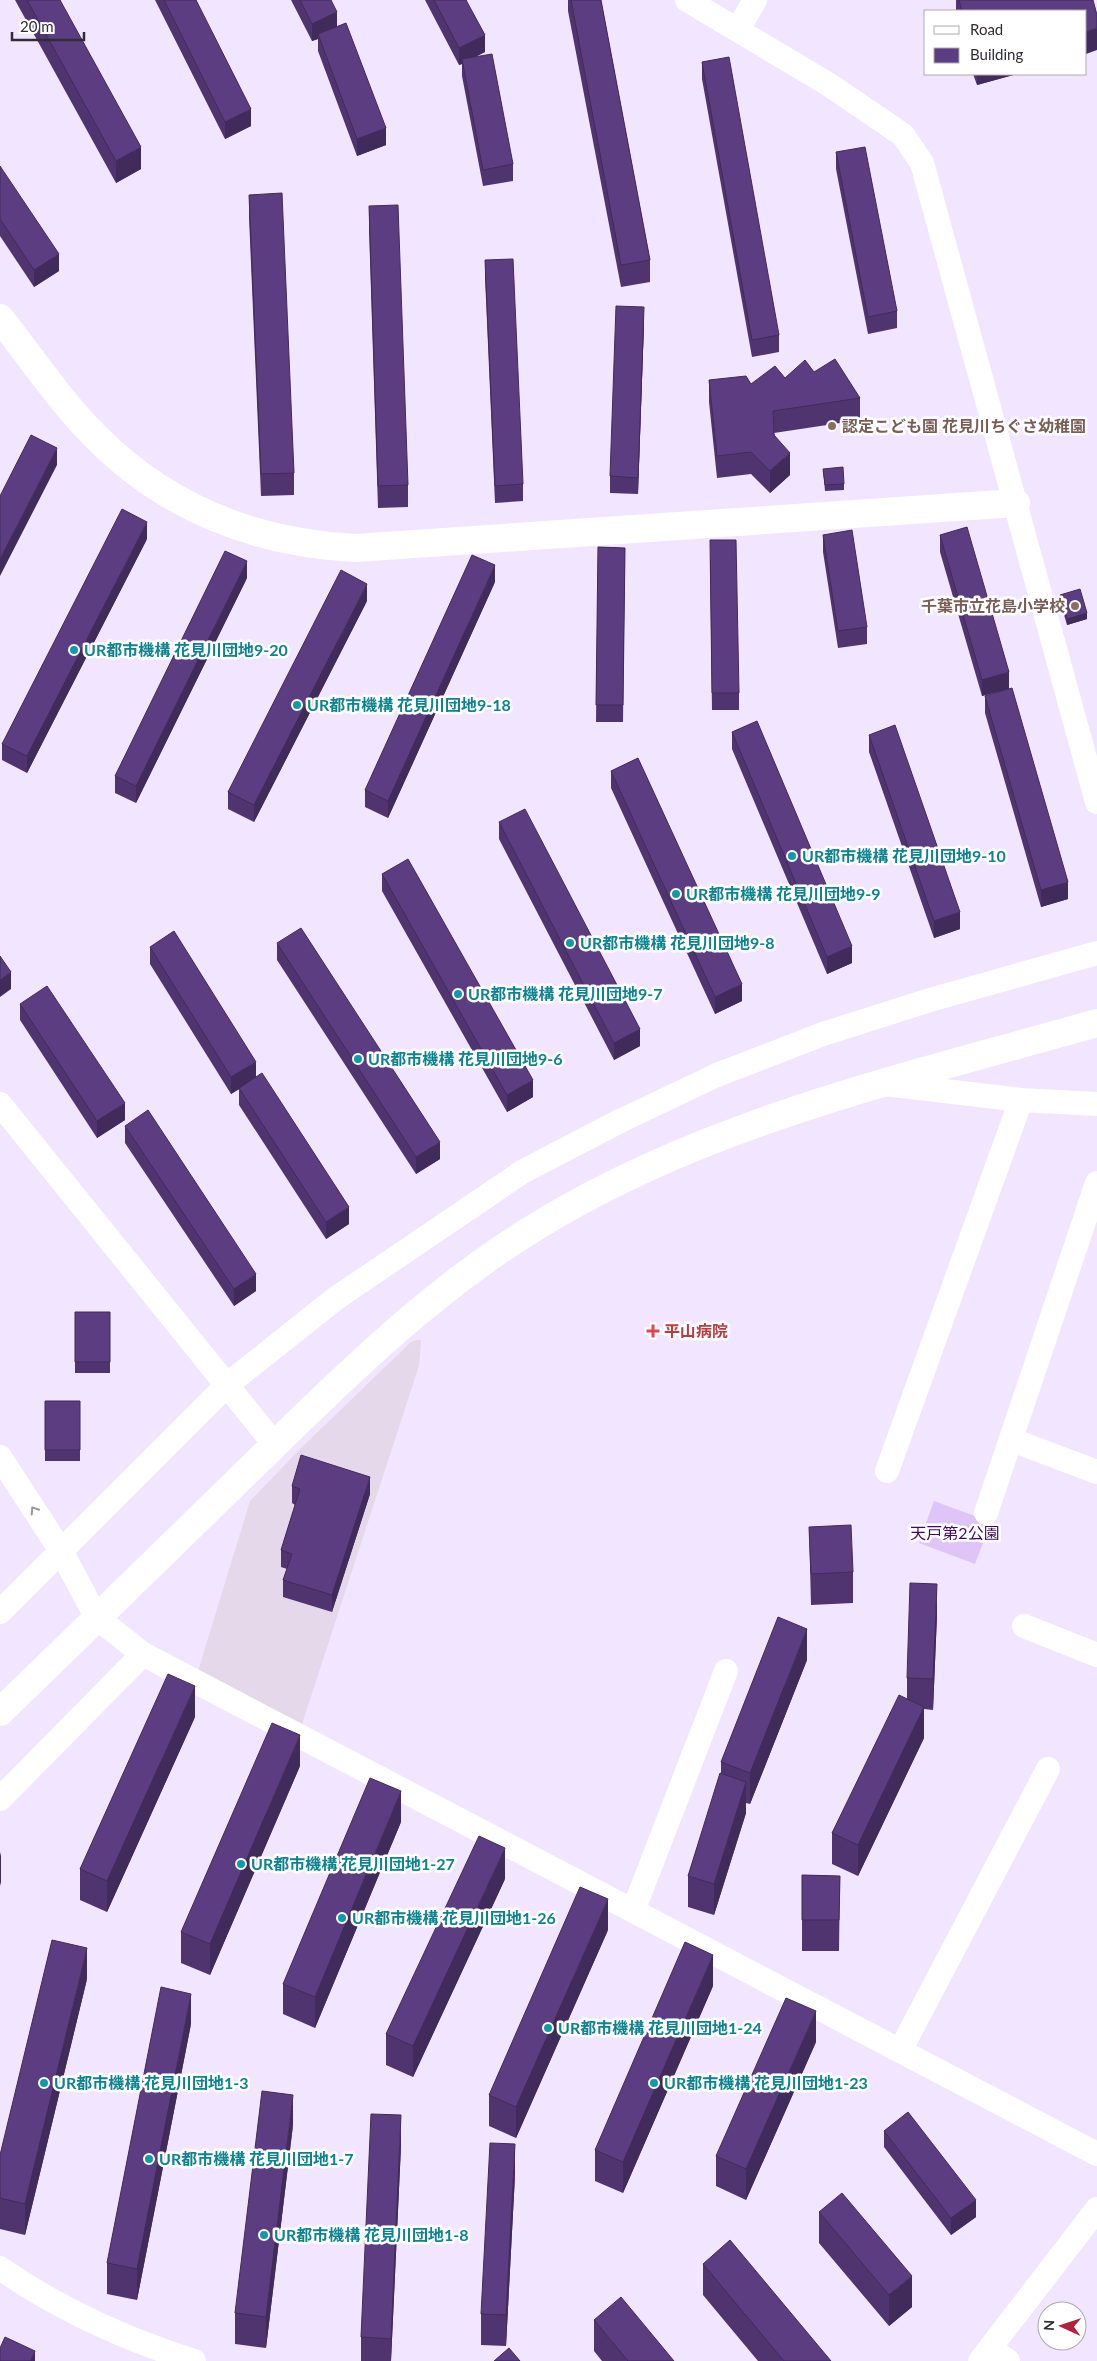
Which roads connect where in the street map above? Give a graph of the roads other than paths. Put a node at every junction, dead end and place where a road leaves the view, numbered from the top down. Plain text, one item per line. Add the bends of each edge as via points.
1 (687, 0) edge
2 (755, 0) edge
3 (738, 29) junction
4 (0, 318) edge
5 (1016, 504) junction
6 (1097, 802) edge
7 (1097, 953) edge
8 (1097, 1023) edge
9 (882, 1084) junction
10 (1020, 1100) junction
11 (0, 1104) edge
12 (1097, 1104) edge
13 (1097, 1183) edge
14 (228, 1384) junction
15 (1012, 1440) junction
16 (275, 1444) junction
17 (0, 1457) edge
18 (888, 1471) dead end
19 (1097, 1472) edge
20 (986, 1513) dead end
21 (61, 1551) junction
22 (0, 1612) edge
23 (97, 1618) junction
24 (1024, 1626) dead end
25 (143, 1654) junction
26 (1097, 1655) edge
27 (726, 1671) dead end
28 (0, 1712) edge
29 (1048, 1769) dead end
30 (0, 1798) edge
31 (633, 1911) junction
32 (900, 2051) junction
33 (1097, 2154) edge
34 (1097, 2209) edge
35 (0, 2268) edge
36 (992, 2357) edge
37 (194, 2361) edge

1 - 3 street
2 - 3 street
3 - 5 street via 903,135 922,163
4 - 5 street via 93,435 118,458 181,502 214,518 282,540 356,548
5 - 6 street
7 - 14 street via 823,1034 717,1076 620,1122 522,1172 334,1299
8 - 9 street
9 - 10 street
9 - 16 street via 754,1124 697,1146 639,1171 542,1222 408,1320
10 - 12 street
10 - 18 street
11 - 14 street
13 - 15 street
14 - 16 street
14 - 21 street
15 - 19 street
15 - 20 street
16 - 23 street
21 -> 17 street
21 - 22 street
21 - 23 street
23 - 25 street
23 - 28 street
24 - 26 street
25 - 30 street
25 - 31 street
27 - 31 street
29 - 32 street
31 - 32 street
32 - 33 street
34 - 36 street
35 - 37 street via 78,2316

